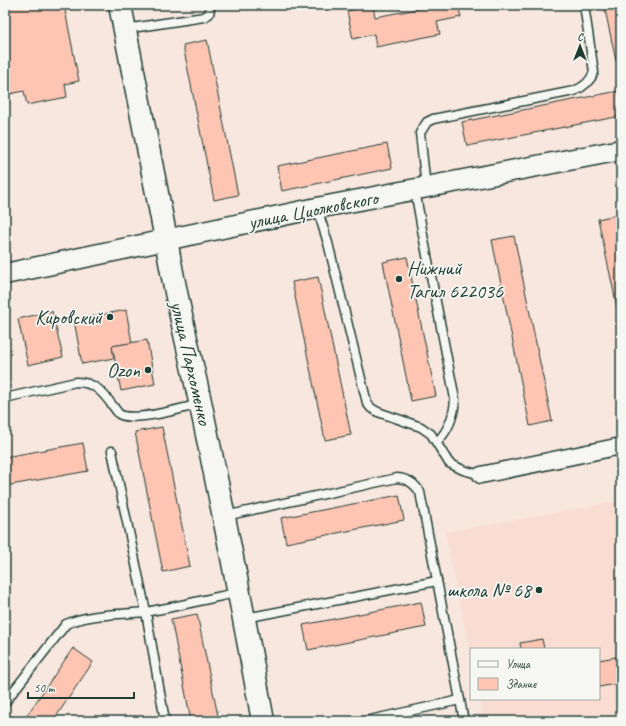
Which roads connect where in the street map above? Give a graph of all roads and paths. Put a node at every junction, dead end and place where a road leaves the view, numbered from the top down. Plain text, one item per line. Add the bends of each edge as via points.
1 (120, 5) edge
2 (211, 5) edge
3 (584, 5) edge
4 (125, 29) junction
5 (621, 150) edge
6 (421, 189) junction
7 (317, 208) junction
8 (166, 239) junction
9 (5, 274) edge
10 (5, 398) edge
11 (201, 404) junction
12 (437, 442) junction
13 (621, 446) edge
14 (112, 451) dead end
15 (481, 475) joint
16 (224, 517) junction
17 (437, 581) junction
18 (239, 592) junction
19 (146, 612) junction
20 (244, 618) junction
21 (460, 700) junction
22 (5, 702) edge
23 (165, 721) edge
24 (263, 721) edge
25 (364, 721) edge
26 (464, 721) edge

1 - 4 main road, улица Пархоменко
2 - 4 lane via 209,14 204,17
3 - 6 lane via 594,72 587,85 427,122 420,133
4 - 8 main road, улица Пархоменко
5 - 6 street, улица Циолковского
6 - 7 street, улица Циолковского
6 - 12 lane via 423,235 455,399 450,424
7 - 8 street, улица Циолковского
7 - 12 lane via 367,403 378,412 421,427
8 - 9 street, улица Циолковского
8 - 11 main road, улица Пархоменко via 172,277
10 - 11 lane via 86,382 102,392 123,417 146,416
11 - 16 main road, улица Пархоменко
12 - 15 lane via 450,463
13 - 15 street
14 - 19 lane
16 - 17 lane via 397,478 404,479 420,492
16 - 18 main road, улица Пархоменко
17 - 20 lane
17 - 21 lane
18 - 19 lane
18 - 20 main road, улица Пархоменко
19 - 22 lane via 87,617 66,624
19 - 23 lane
20 - 24 main road, улица Пархоменко
21 - 25 lane
21 - 26 lane

